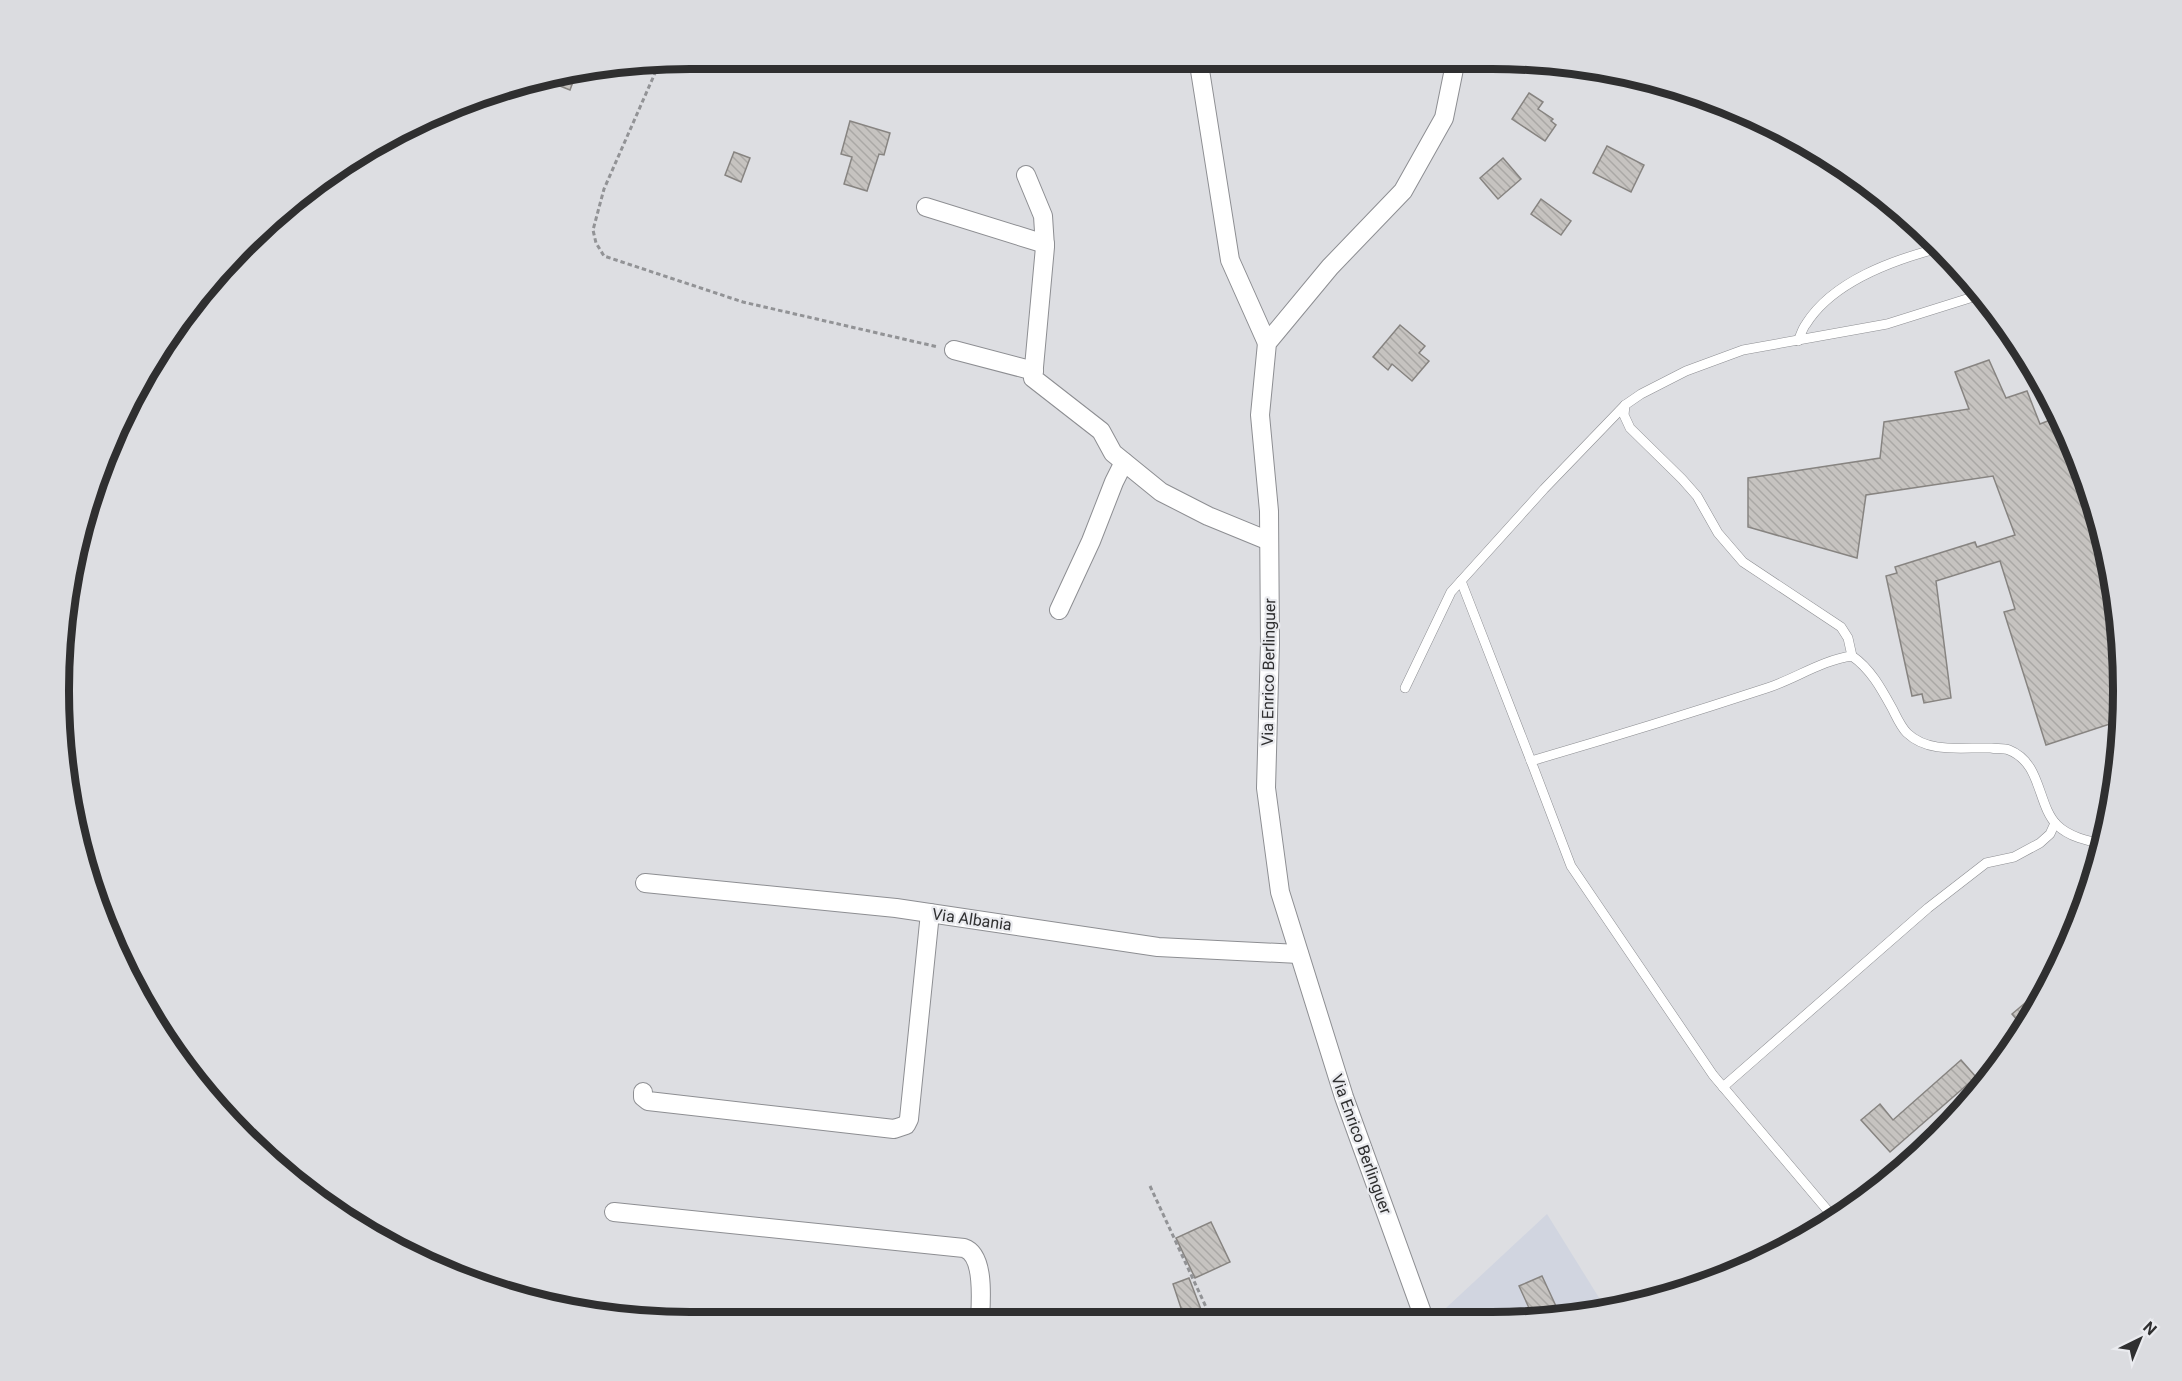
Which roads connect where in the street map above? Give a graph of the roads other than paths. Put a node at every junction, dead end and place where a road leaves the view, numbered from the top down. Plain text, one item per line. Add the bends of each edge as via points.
1 (1200, 69) edge
2 (1454, 69) edge
3 (1026, 175) dead end
4 (926, 207) dead end
5 (1045, 244) junction
6 (1930, 250) edge
7 (1973, 297) edge
8 (1798, 341) junction
9 (1267, 343) junction
10 (954, 350) road end
11 (1034, 371) junction
12 (1625, 405) junction
13 (1124, 462) junction
14 (1269, 541) junction
15 (1461, 581) junction
16 (1059, 610) dead end
17 (1852, 656) junction
18 (1405, 688) dead end
19 (1531, 761) junction
20 (2055, 823) junction
21 (2094, 842) edge
22 (645, 883) dead end
23 (930, 913) junction
24 (1299, 954) junction
25 (1723, 1087) junction
26 (643, 1092) dead end
27 (614, 1212) dead end
28 (1829, 1212) edge
29 (980, 1312) edge
30 (1422, 1312) edge

1 - 9 street via 1230,260
2 - 9 street via 1444,118 1403,191 1330,267
3 - 5 street via 1043,216
4 - 5 street
5 - 11 street
6 - 8 lane via 1900,258 1853,280 1828,299 1806,324
7 - 8 lane via 1887,324
8 - 12 lane via 1743,350 1705,364
9 - 14 street, Via Enrico Berlinguer via 1260,415
10 - 11 street
11 - 13 street via 1033,378 1101,431 1113,453
12 - 15 lane
12 - 17 lane via 1624,415 1630,428 1697,496 1718,533 1743,562 1841,627
13 - 14 street via 1161,492
13 - 16 street
14 - 24 street, Via Enrico Berlinguer via 1266,788 1281,892
15 - 18 lane via 1451,592
15 - 19 lane
17 - 19 lane via 1670,720
17 - 20 lane via 1877,682 1907,733 1922,744 2008,750 2020,757 2035,775
19 - 25 lane via 1571,866
20 - 21 lane via 2079,838
20 - 25 lane via 2040,843 2014,857 1986,863 1929,908
22 - 23 street, Via Albania
23 - 24 street, Via Albania via 1158,947
23 - 26 street via 906,1125 894,1129 648,1101
24 - 30 street, Via Enrico Berlinguer via 1344,1097
25 - 28 lane
27 - 29 street via 964,1248 974,1253 978,1264

